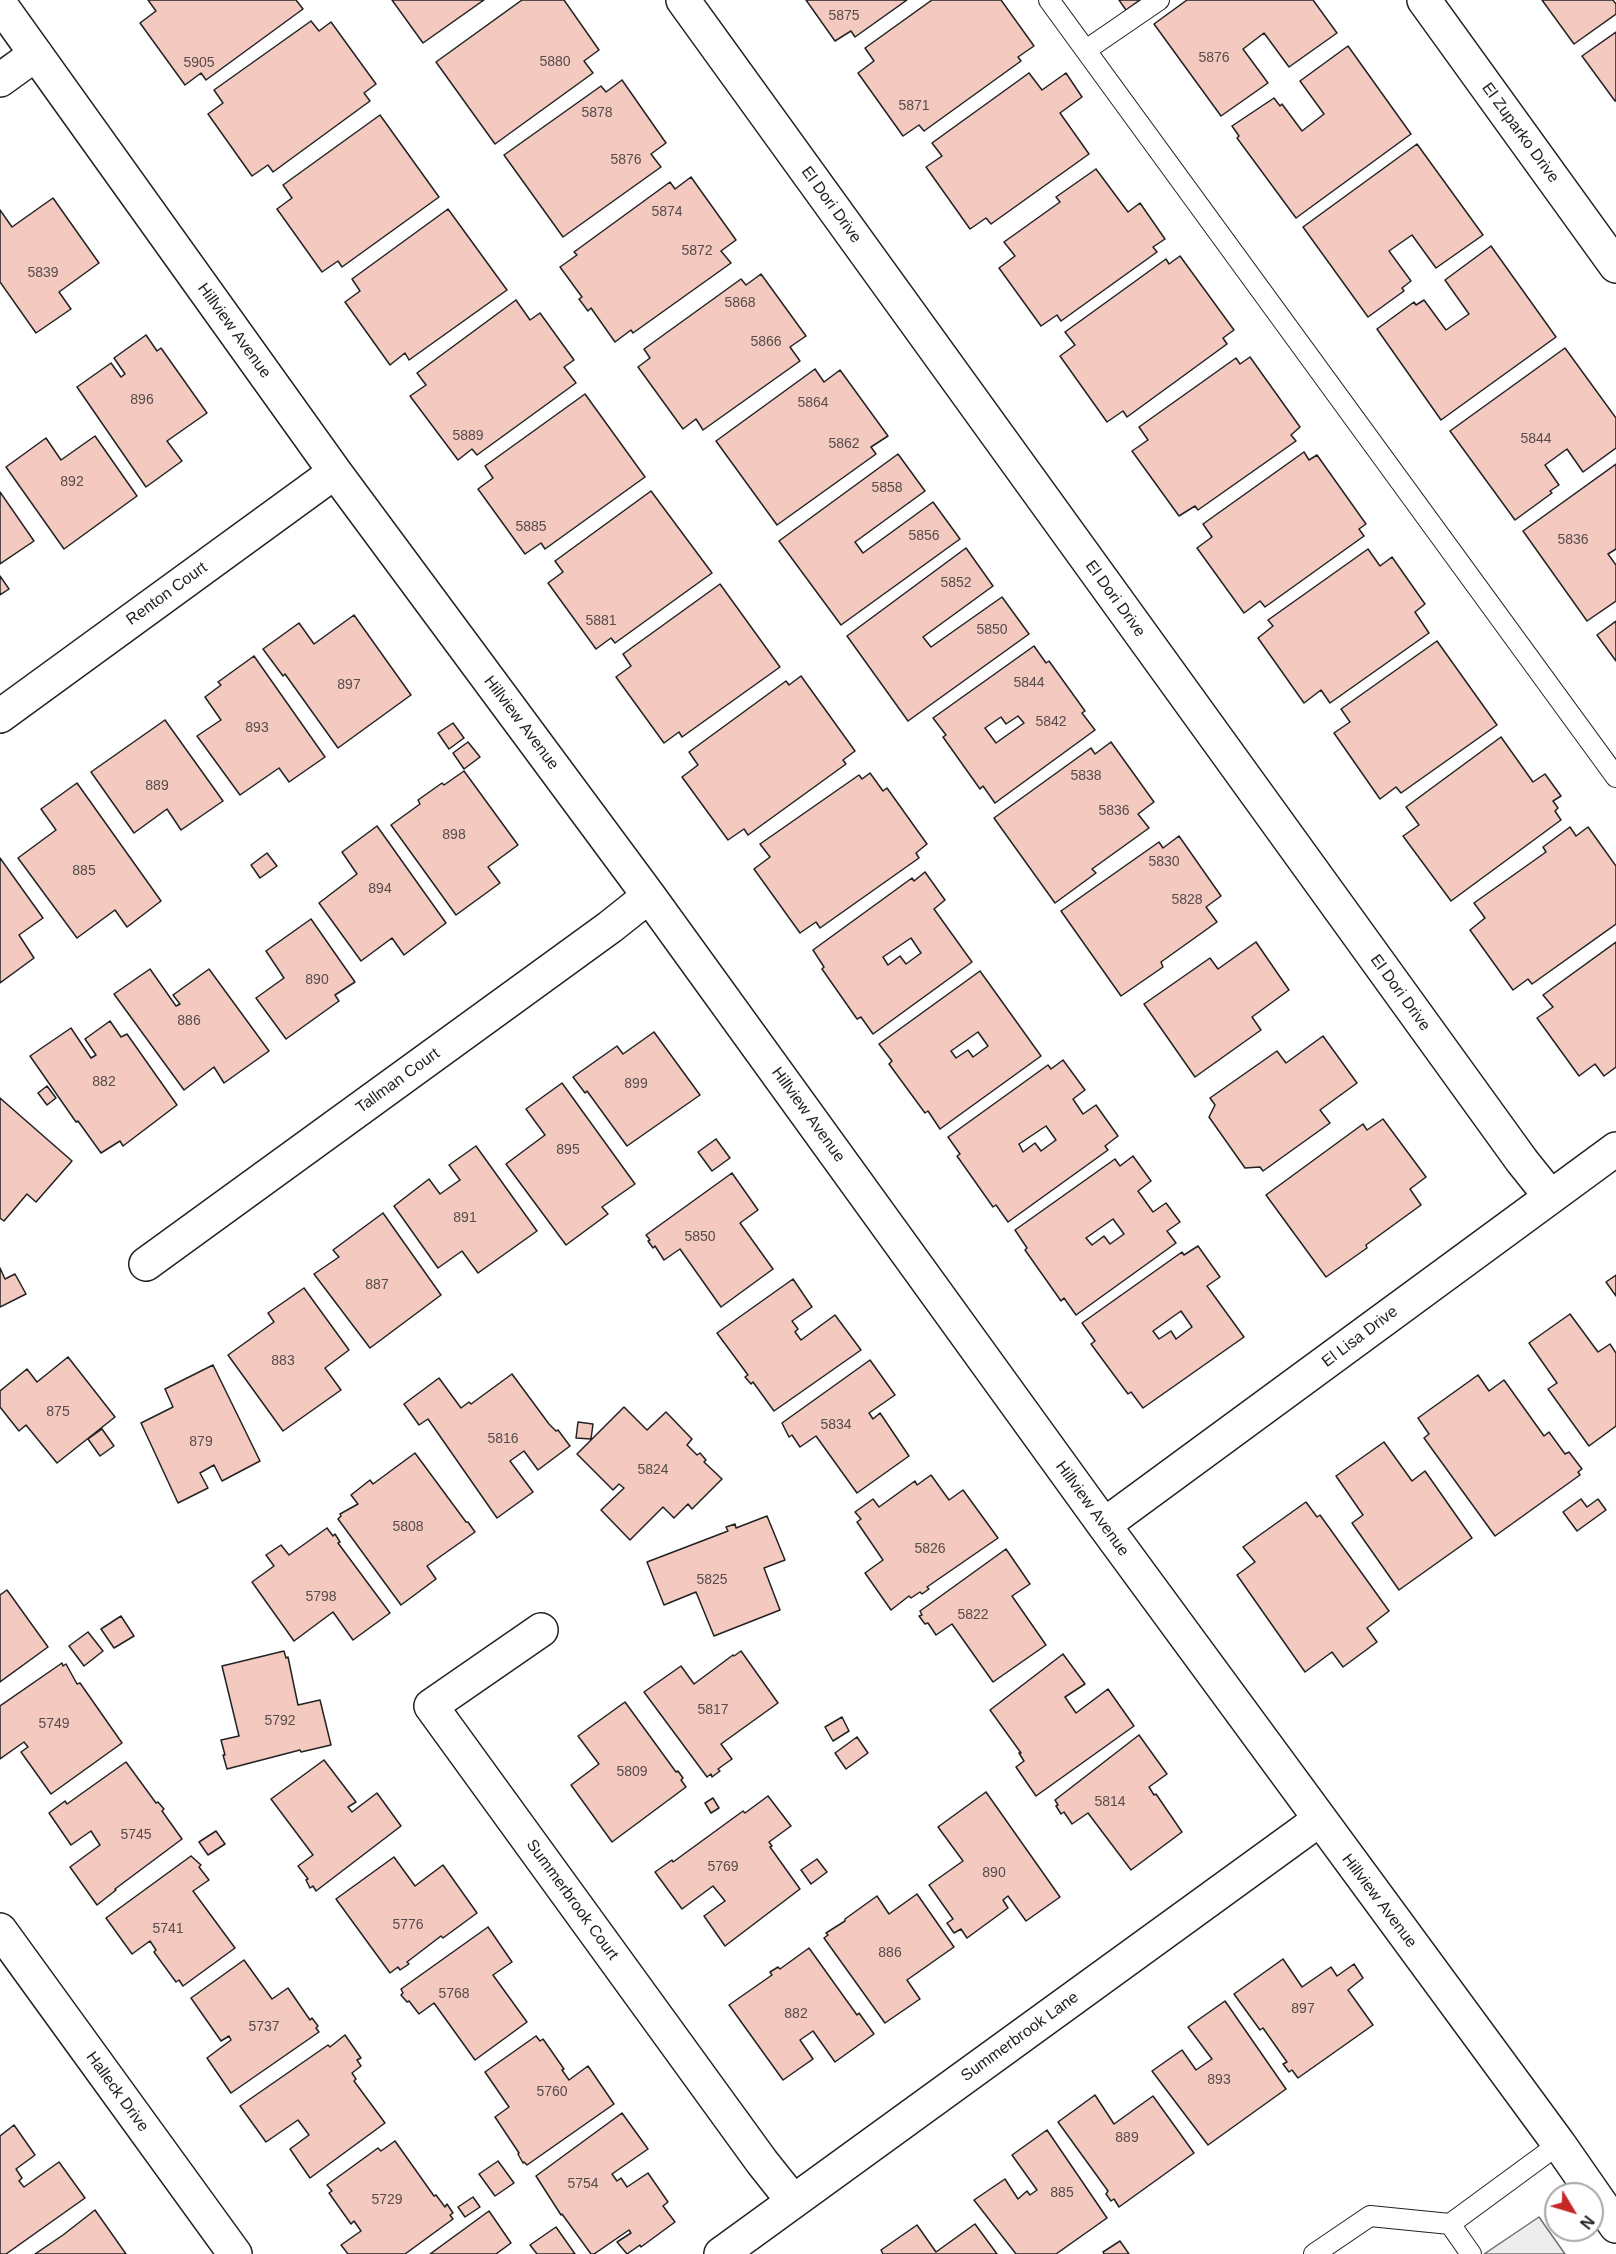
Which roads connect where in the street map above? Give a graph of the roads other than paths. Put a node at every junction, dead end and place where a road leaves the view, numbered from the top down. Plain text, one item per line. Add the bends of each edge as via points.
1 (683, 0) edge
2 (1049, 0) edge
3 (1159, 0) edge
4 (1424, 0) edge
5 (0, 4) edge
6 (1086, 50) junction
7 (36, 54) junction
8 (0, 80) edge
9 (1616, 266) edge
10 (335, 472) junction
11 (0, 716) edge
12 (1616, 777) edge
13 (649, 896) junction
14 (1616, 1149) edge
15 (1550, 1196) junction
16 (146, 1263) dead end
17 (1104, 1526) junction
18 (541, 1630) dead end
19 (1319, 1820) junction
20 (0, 1930) edge
21 (1559, 2144) junction
22 (793, 2201) junction
23 (1450, 2224) junction
24 (1616, 2226) edge
25 (235, 2254) edge
26 (721, 2254) edge
27 (1314, 2254) edge
28 (1472, 2254) edge

1 - 15 street, El Dori Drive
2 - 6 lane
3 - 6 lane
4 - 9 street, El Zuparko Drive
5 - 7 street, Hillview Avenue
6 - 12 lane
7 - 8 street
7 - 10 street, Hillview Avenue
10 - 11 street, Renton Court
10 - 13 street, Hillview Avenue
13 - 16 street, Tallman Court
13 - 17 street, Hillview Avenue
14 - 15 street, El Lisa Drive
15 - 17 street, El Lisa Drive
17 - 19 street, Hillview Avenue
18 - 22 street, Summerbrook Court via 431,1706
19 - 21 street, Hillview Avenue
19 - 22 street, Summerbrook Lane
20 - 25 street, Halleck Drive
21 - 23 lane
21 - 24 street, Hillview Avenue
22 - 26 street, Summerbrook Lane
23 - 27 lane via 1370,2216
23 - 28 lane

